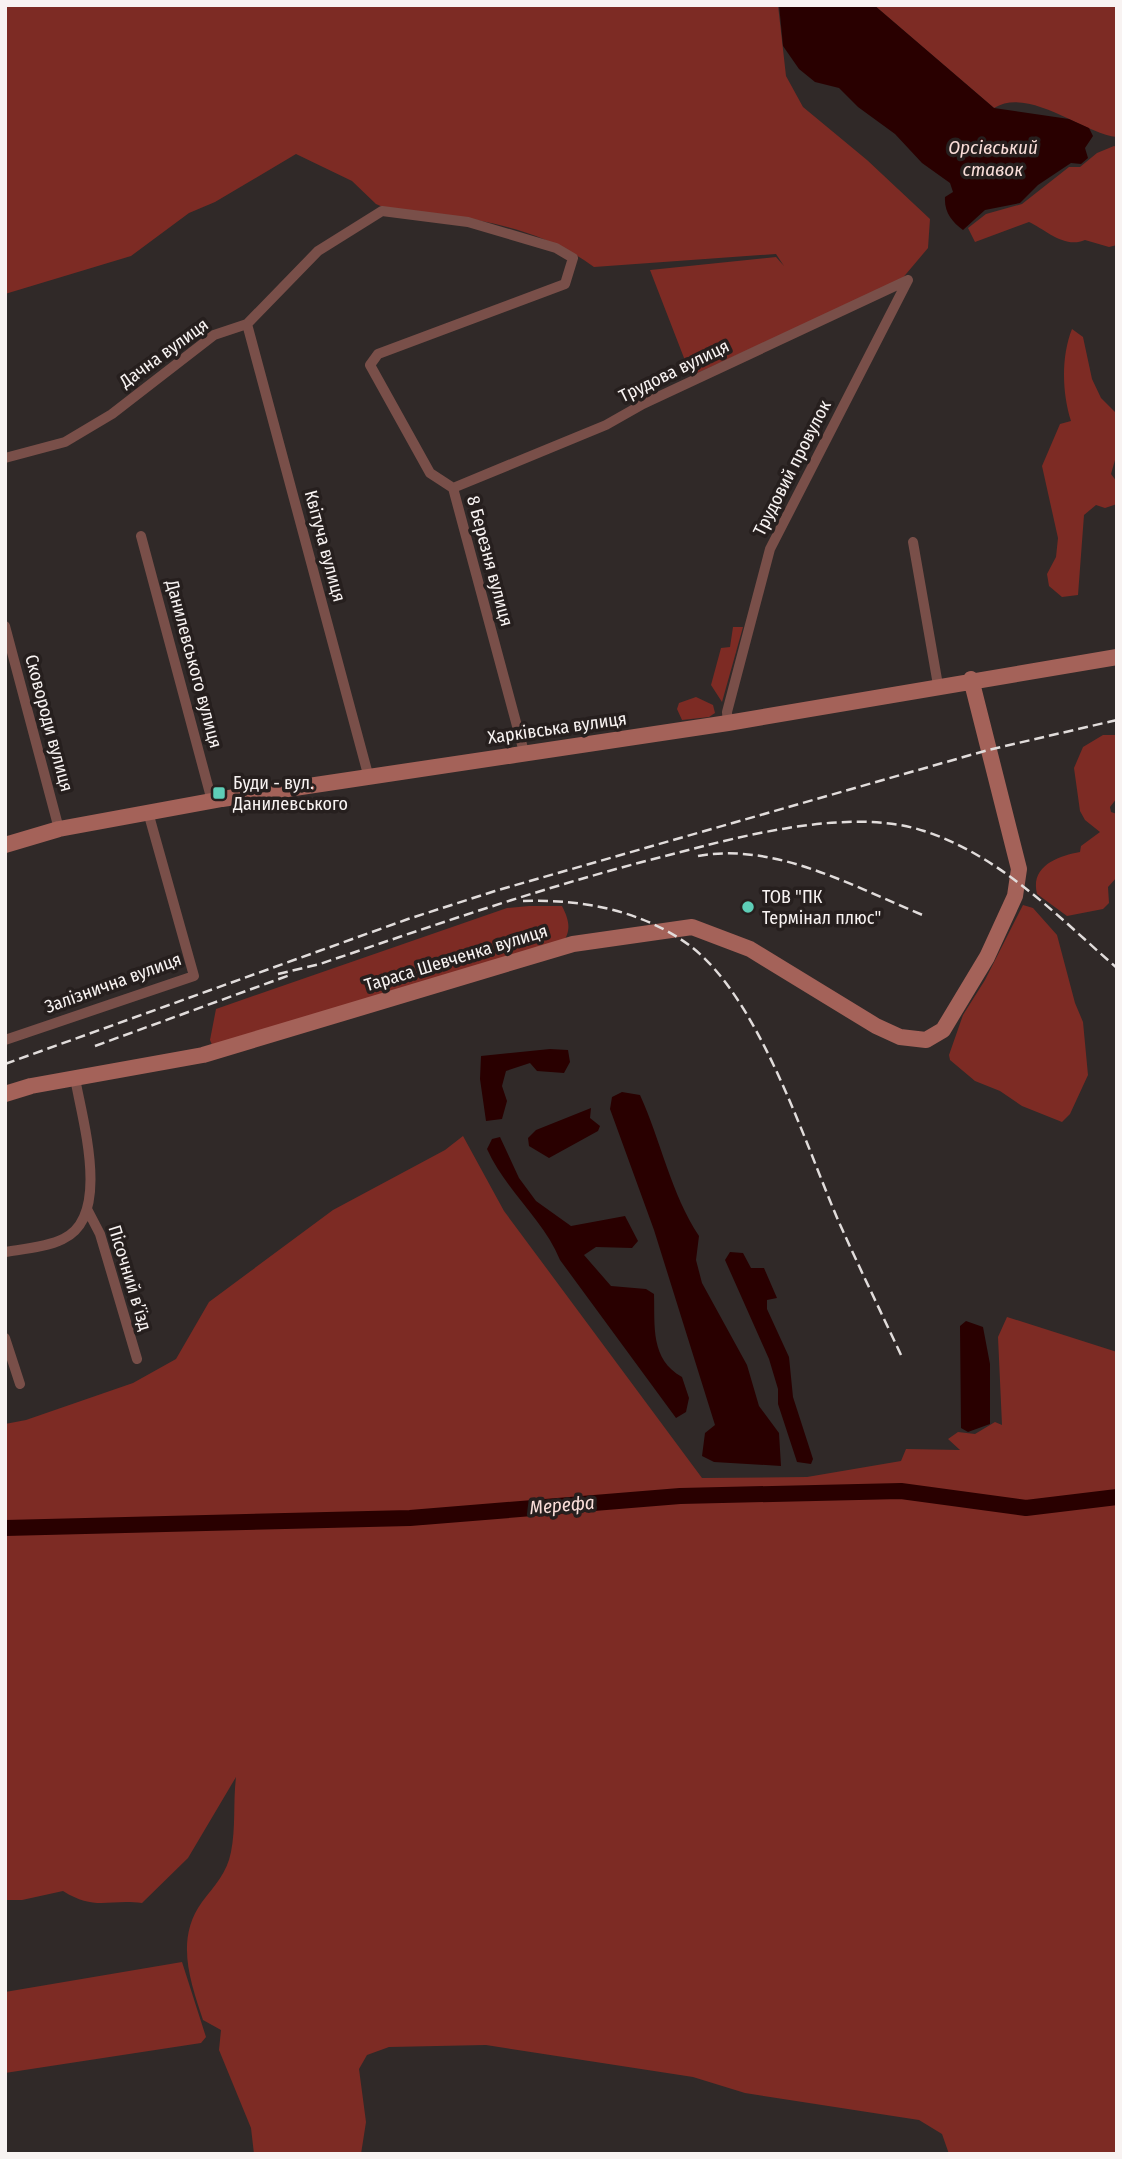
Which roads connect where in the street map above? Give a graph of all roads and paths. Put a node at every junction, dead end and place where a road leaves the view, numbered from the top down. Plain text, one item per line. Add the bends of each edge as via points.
1 (908, 280) joint
2 (565, 284) joint
3 (247, 324) junction
4 (5, 458) edge
5 (453, 488) junction
6 (141, 536) dead end
7 (913, 542) dead end
8 (5, 626) edge
9 (1114, 657) edge
10 (971, 679) junction
11 (938, 685) junction
12 (728, 723) junction
13 (524, 751) junction
14 (369, 778) junction
15 (212, 801) junction
16 (148, 812) junction
17 (59, 829) junction
18 (5, 845) edge
19 (5, 1040) edge
20 (75, 1078) junction
21 (5, 1094) edge
22 (88, 1209) junction
23 (5, 1252) edge
24 (5, 1338) edge
25 (136, 1359) dead end
26 (20, 1384) dead end

1 - 5 street, Трудова вулиця via 663,394 607,425
1 - 12 street, Трудовий провулок via 770,549 727,712
2 - 3 street, Дачна вулиця via 573,258 556,248 468,222 382,211 318,251
2 - 5 street, 8 Березня вулиця via 378,354 370,366 430,473
3 - 4 street, Дачна вулиця via 214,335 112,414 65,442
3 - 14 street, Квітуча вулиця
5 - 13 street, 8 Березня вулиця
6 - 15 street, Данилевського вулиця
7 - 11 street
8 - 17 street, Сковороди вулиця
9 - 10 street, Харківська вулиця
10 - 11 street, Харківська вулиця
10 - 20 street, Тараса Шевченка вулиця via 1019,869 1015,896 987,957 943,1030 926,1040 900,1037 876,1027 750,949 691,927 573,944 203,1055
11 - 12 street, Харківська вулиця
12 - 13 street, Харківська вулиця
13 - 14 street, Харківська вулиця
14 - 15 street, Харківська вулиця
15 - 16 street, Харківська вулиця
16 - 17 street, Харківська вулиця
16 - 19 street, Залізнична вулиця via 194,976
17 - 18 street, Харківська вулиця
20 - 21 street, Тараса Шевченка вулиця
20 - 22 street via 91,1176
22 - 23 street via 79,1228 63,1240
22 - 25 street, Пісочний в’їзд via 100,1234
24 - 26 street

